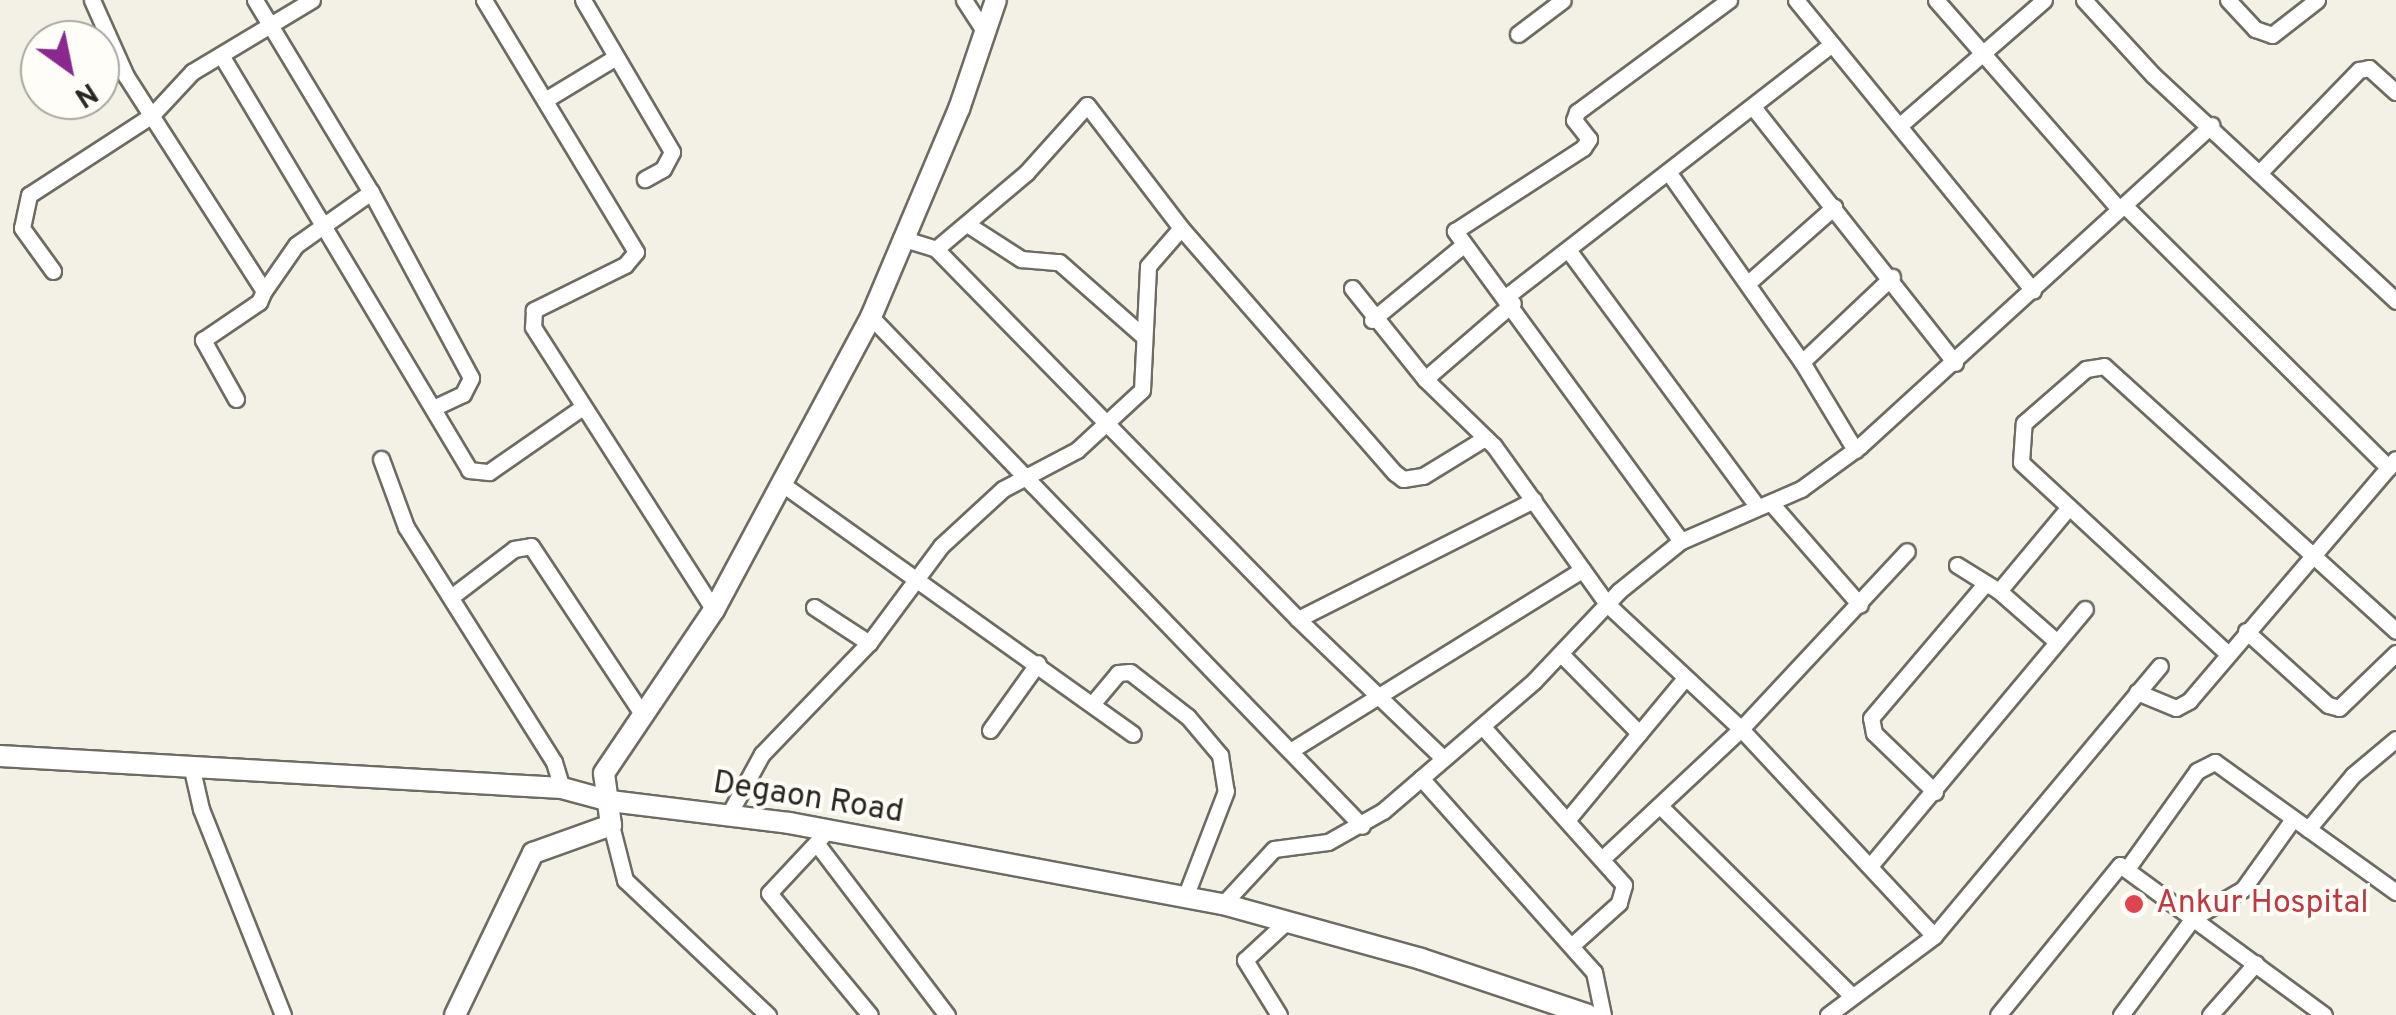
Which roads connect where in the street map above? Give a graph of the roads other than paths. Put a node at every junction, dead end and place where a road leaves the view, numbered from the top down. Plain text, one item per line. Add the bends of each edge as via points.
1 (92, 0) edge
2 (255, 0) edge
3 (312, 0) edge
4 (484, 0) edge
5 (583, 0) edge
6 (964, 0) edge
7 (996, 0) edge
8 (1563, 0) edge
9 (1728, 0) edge
10 (1796, 0) edge
11 (1936, 0) edge
12 (2044, 0) edge
13 (2228, 0) edge
14 (2317, 0) edge
15 (2092, 3) edge
16 (270, 25) junction
17 (986, 32) junction
18 (1518, 34) dead end
19 (1832, 44) junction
20 (1982, 54) junction
21 (222, 55) junction
22 (616, 57) junction
23 (2396, 92) edge
24 (545, 100) junction
25 (1753, 106) junction
26 (152, 115) junction
27 (2210, 125) junction
28 (1898, 126) junction
29 (2260, 171) junction
30 (1669, 172) junction
31 (645, 179) dead end
32 (371, 192) junction
33 (1834, 207) junction
34 (2121, 207) junction
35 (320, 226) junction
36 (970, 226) junction
37 (1181, 228) junction
38 (901, 238) junction
39 (1462, 246) junction
40 (936, 249) junction
41 (1569, 250) junction
42 (53, 271) dead end
43 (1892, 276) junction
44 (1748, 283) junction
45 (1352, 288) dead end
46 (264, 291) junction
47 (2033, 291) junction
48 (1510, 300) junction
49 (2396, 301) edge
50 (871, 317) junction
51 (1372, 320) junction
52 (1144, 338) junction
53 (1802, 362) junction
54 (1955, 363) junction
55 (1425, 379) junction
56 (236, 399) dead end
57 (433, 408) junction
58 (582, 408) junction
59 (1105, 427) junction
60 (1485, 438) junction
61 (1855, 450) junction
62 (381, 459) dead end
63 (2392, 464) edge
64 (1030, 476) junction
65 (785, 486) junction
66 (1534, 500) junction
67 (1764, 504) junction
68 (2069, 507) junction
69 (1680, 541) junction
70 (1907, 551) dead end
71 (2311, 551) junction
72 (1956, 565) dead end
73 (1582, 570) junction
74 (918, 576) junction
75 (1992, 587) junction
76 (451, 597) junction
77 (1606, 604) junction
78 (1860, 604) junction
79 (814, 607) dead end
80 (2085, 609) dead end
81 (714, 610) junction
82 (1298, 619) junction
83 (2246, 631) junction
84 (2396, 631) edge
85 (2057, 642) junction
86 (868, 644) junction
87 (2396, 653) edge
88 (2228, 654) junction
89 (1562, 655) junction
90 (1038, 663) junction
91 (2160, 666) dead end
92 (1685, 678) junction
93 (2138, 692) junction
94 (1374, 694) junction
95 (1094, 703) junction
96 (642, 714) junction
97 (1482, 726) junction
98 (1741, 729) junction
99 (990, 730) dead end
100 (1639, 732) junction
101 (1133, 734) dead end
102 (2396, 739) edge
103 (1290, 751) junction
104 (0, 756) edge
105 (1442, 758) junction
106 (191, 765) junction
107 (1421, 778) junction
108 (562, 788) junction
109 (1935, 792) junction
110 (610, 801) junction
111 (1660, 806) junction
112 (728, 816) junction
113 (1568, 818) junction
114 (2294, 819) junction
115 (612, 826) junction
116 (1362, 826) junction
117 (2308, 829) junction
118 (822, 837) junction
119 (1604, 857) junction
120 (1870, 866) junction
121 (2129, 866) junction
122 (2396, 892) edge
123 (1185, 898) junction
124 (1223, 904) junction
125 (2193, 918) junction
126 (1288, 922) junction
127 (1934, 936) junction
128 (1571, 946) junction
129 (2256, 963) junction
130 (1852, 996) junction
131 (284, 1015) edge
132 (456, 1015) edge
133 (768, 1015) edge
134 (870, 1015) edge
135 (947, 1015) edge
136 (1279, 1015) edge
137 (1588, 1015) edge
138 (1603, 1015) edge
139 (1828, 1015) edge
140 (1998, 1015) edge
141 (2121, 1015) edge
142 (2210, 1015) edge
143 (2324, 1015) edge

1 - 26 street
2 - 16 street
3 - 16 street
4 - 24 street
5 - 22 street
6 - 17 street
7 - 17 street
8 - 18 street
9 - 39 street via 1577,112 1574,120 1588,143 1457,226
10 - 19 street
11 - 20 street
12 - 20 street
13 - 14 street via 2255,28 2272,34
15 - 27 street
16 - 21 street
16 - 32 street
17 - 38 street
19 - 25 street
19 - 28 street
20 - 28 street
20 - 34 street
21 - 26 street via 192,72
21 - 35 street
22 - 24 street
22 - 31 street via 672,152
23 - 29 street via 2368,68 2359,70
24 - 58 street via 636,252 625,265 531,316
25 - 30 street
25 - 33 street
26 - 42 street via 24,201 26,238
26 - 46 street
27 - 29 street
27 - 34 street
28 - 47 street
29 - 49 street
30 - 41 street
30 - 44 street
32 - 35 street
32 - 57 street via 471,378 463,394
33 - 43 street
33 - 44 street
34 - 47 street
34 - 63 street
35 - 46 street via 296,245
35 - 57 street
36 - 37 street via 1086,105
36 - 40 street
36 - 52 street via 1021,259 1059,262
37 - 52 street via 1148,266
37 - 60 street via 1403,479 1423,476
38 - 40 street
38 - 50 street
39 - 48 street
39 - 51 street
40 - 59 street
41 - 48 street
41 - 67 street
43 - 53 street
43 - 54 street
44 - 53 street
45 - 51 street
46 - 56 street via 259,302 203,340
47 - 54 street
48 - 55 street
48 - 69 street
50 - 64 street
50 - 65 street
51 - 55 street
52 - 59 street via 1148,376 1142,390
53 - 61 street
54 - 61 street
55 - 60 street
57 - 58 street via 469,470 481,474
58 - 81 street
59 - 64 street
59 - 82 street
60 - 66 street
61 - 67 street
62 - 76 street via 395,505
63 - 71 street
64 - 74 street via 968,520
64 - 103 street
65 - 74 street
65 - 81 street
66 - 73 street
66 - 82 street
67 - 69 street
67 - 78 street
68 - 71 street via 2021,462 2020,439 2024,424 2097,364
68 - 75 street
68 - 88 street
69 - 77 street
70 - 78 street
71 - 83 street
71 - 84 street
72 - 75 street
73 - 77 street
73 - 94 street
74 - 86 street
74 - 90 street
75 - 85 street
75 - 109 street via 1871,718 1874,733
76 - 96 street via 514,549 531,546
76 - 108 street via 554,762
77 - 89 street
77 - 92 street
78 - 98 street
79 - 86 street
80 - 85 street
81 - 96 street
82 - 94 street
83 - 87 street via 2328,706 2339,708
83 - 88 street
85 - 109 street
86 - 112 street via 762,754
88 - 93 street via 2181,707
89 - 97 street
89 - 100 street
90 - 95 street
90 - 99 street
91 - 93 street
92 - 98 street
92 - 100 street
93 - 127 street
94 - 103 street
94 - 105 street
95 - 101 street
95 - 123 street via 1118,673 1130,672 1188,718 1220,754 1226,791
96 - 110 street via 604,773
97 - 105 street
97 - 113 street
98 - 111 street
98 - 120 street
100 - 113 street
102 - 117 street via 2353,775
103 - 116 street
104 - 106 street, Degaon Road
105 - 107 street
106 - 108 street, Degaon Road
106 - 131 street via 201,809
107 - 116 street
107 - 128 street
108 - 110 street, Degaon Road
109 - 120 street
110 - 112 street, Degaon Road
110 - 115 street
111 - 119 street
111 - 130 street via 1730,868
112 - 118 street, Degaon Road
113 - 119 street
114 - 117 street
114 - 121 street via 2211,762
114 - 125 street via 2243,888
115 - 132 street via 533,853
115 - 133 street via 625,880
116 - 124 street via 1328,842 1274,848
117 - 122 street
118 - 123 street, Degaon Road
118 - 134 street via 772,887 771,900
118 - 135 street
119 - 128 street via 1625,894
120 - 127 street
121 - 125 street
121 - 140 street via 2110,870
123 - 124 street, Degaon Road
124 - 126 street, Degaon Road
125 - 129 street
125 - 141 street
126 - 136 street via 1245,960
126 - 137 street, Degaon Road
127 - 130 street
128 - 138 street via 1600,984
129 - 142 street
129 - 143 street
130 - 139 street

